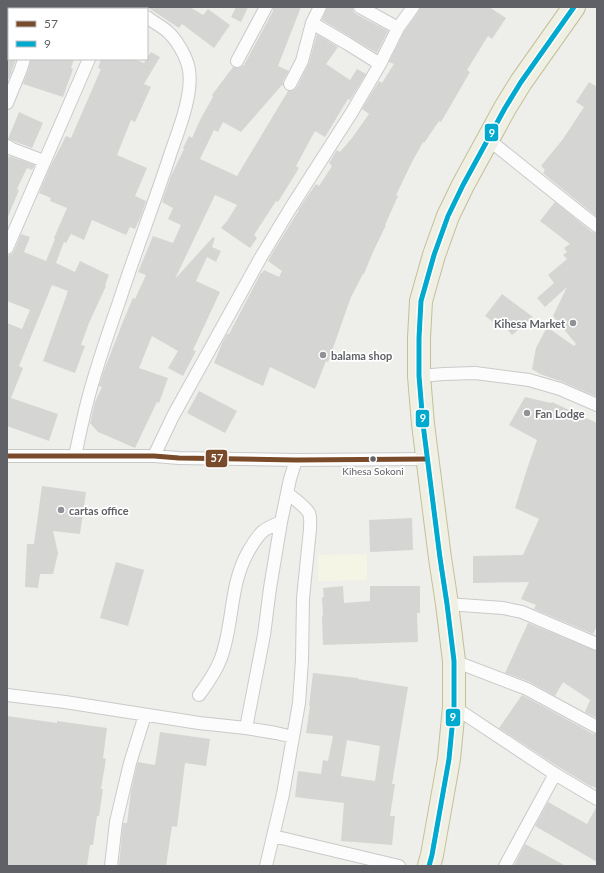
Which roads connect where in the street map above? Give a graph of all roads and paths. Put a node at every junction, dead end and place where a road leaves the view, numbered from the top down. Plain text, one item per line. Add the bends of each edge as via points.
1 (266, 7) edge
2 (320, 7) edge
3 (360, 7) edge
4 (412, 7) edge
5 (574, 7) edge
6 (148, 18) edge
7 (312, 23) junction
8 (398, 28) junction
9 (24, 60) edge
10 (89, 60) edge
11 (237, 61) dead end
12 (380, 64) junction
13 (290, 84) dead end
14 (7, 103) edge
15 (488, 140) junction
16 (7, 146) edge
17 (44, 161) junction
18 (597, 226) edge
19 (7, 248) edge
20 (419, 376) junction
21 (597, 405) edge
22 (7, 456) edge
23 (75, 456) junction
24 (154, 456) junction
25 (427, 459) junction
26 (296, 460) junction
27 (287, 493) junction
28 (281, 522) junction
29 (447, 604) junction
30 (597, 644) edge
31 (454, 661) junction
32 (7, 695) edge
33 (199, 695) dead end
34 (454, 707) junction
35 (144, 715) junction
36 (597, 727) edge
37 (246, 728) junction
38 (293, 737) junction
39 (555, 774) junction
40 (597, 799) edge
41 (273, 836) junction
42 (111, 866) edge
43 (266, 866) edge
44 (399, 866) edge
45 (430, 866) edge
46 (504, 866) edge

1 - 11 street
2 - 7 street
3 - 8 street
4 - 8 street
5 - 15 highway via 520,82
6 - 23 street via 167,31 187,59 190,81 188,98 92,384
7 - 12 street
7 - 13 street via 302,61
8 - 12 street
9 - 14 street
10 - 17 street
12 - 24 street via 261,257 173,416
15 - 18 street
15 - 20 highway via 448,216 434,256 421,301
16 - 17 street
17 - 19 street
20 - 21 street via 475,373 529,380 560,389
20 - 25 highway
22 - 23 street
23 - 24 street
24 - 26 street
25 - 26 street
25 - 29 highway
26 - 27 street
27 - 28 street
27 - 38 street via 309,513 310,519 303,598 299,703
28 - 33 street via 262,532 244,559 237,576 222,657
28 - 37 street via 264,635
29 - 30 street via 522,612
29 - 31 highway
31 - 34 highway
31 - 36 street via 527,689
32 - 35 street
34 - 39 street
34 - 45 highway via 449,759
35 - 37 street
35 - 42 street via 116,822
37 - 38 street
38 - 41 street
39 - 40 street
39 - 46 street
41 - 43 street
41 - 44 street

